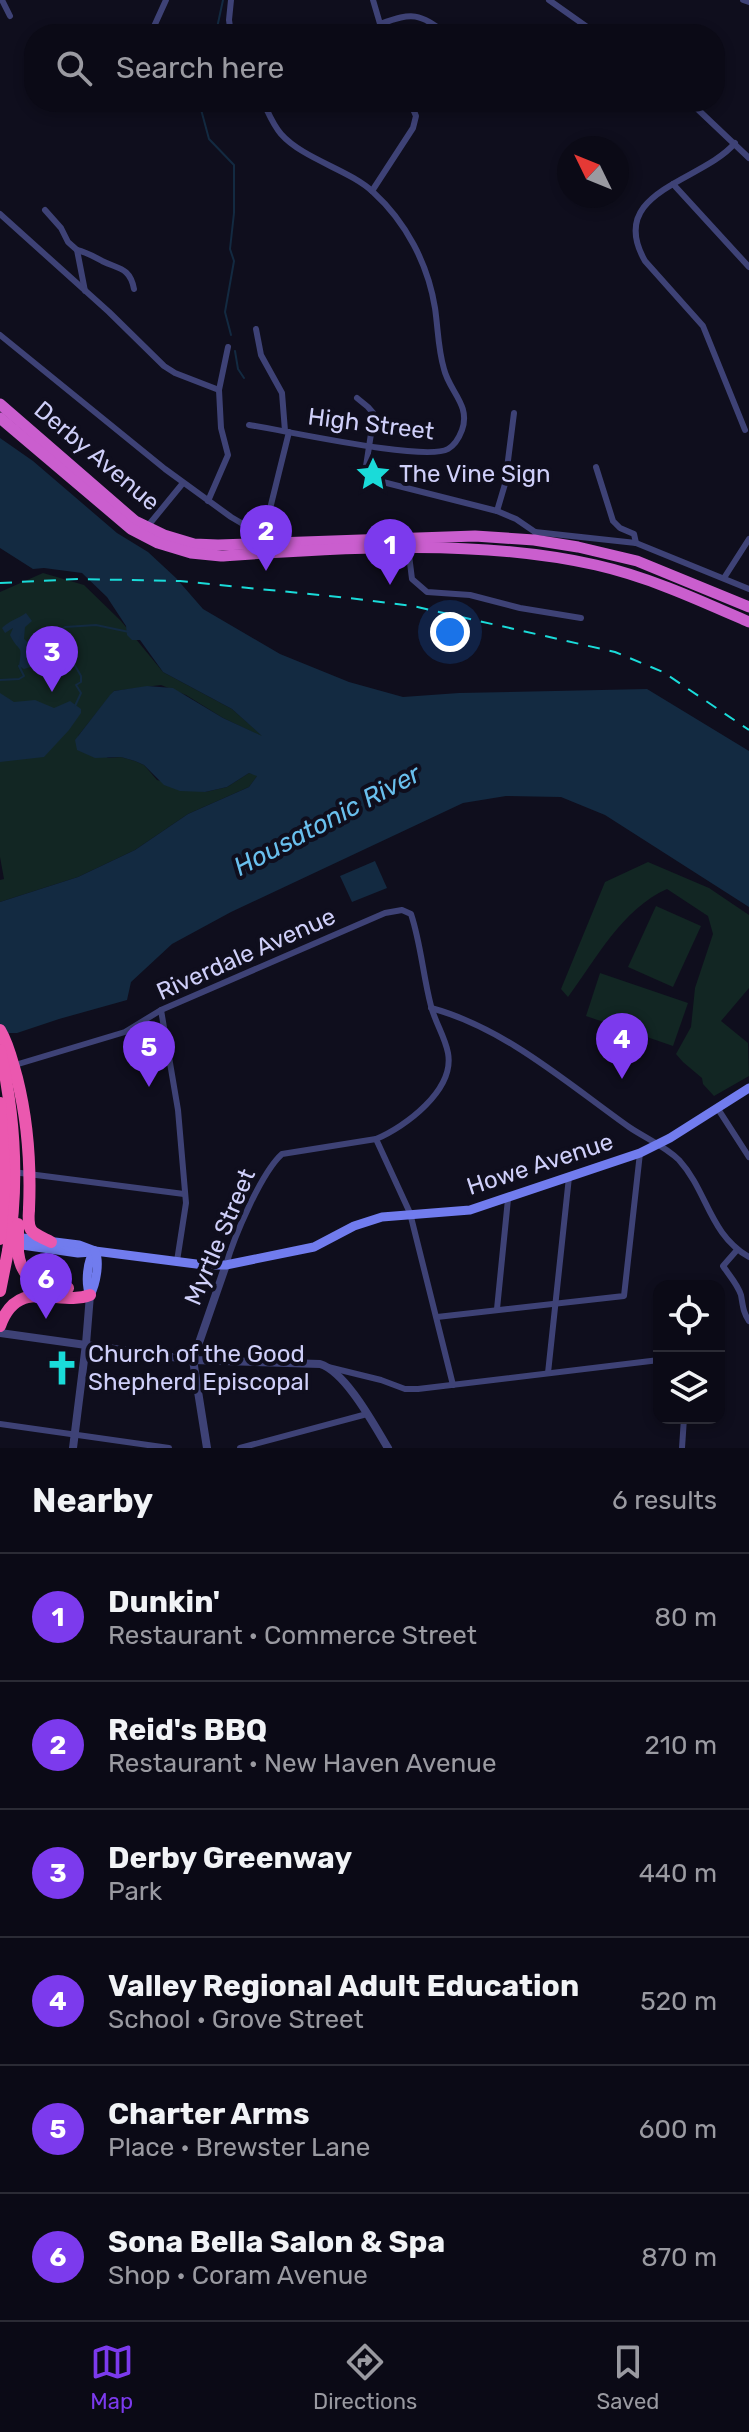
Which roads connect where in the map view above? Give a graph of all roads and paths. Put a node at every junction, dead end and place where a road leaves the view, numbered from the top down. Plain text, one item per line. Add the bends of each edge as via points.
1 (2, 0) edge
2 (166, 0) edge
3 (231, 0) edge
4 (373, 0) edge
5 (549, 0) edge
6 (743, 0) edge
7 (749, 2) edge
8 (10, 16) dead end
9 (155, 24) edge
10 (230, 24) edge
11 (380, 24) joint
12 (433, 24) edge
13 (583, 24) edge
14 (268, 112) edge
15 (414, 112) edge
16 (701, 112) edge
17 (735, 143) junction
18 (749, 158) edge
19 (673, 184) junction
20 (372, 191) junction
21 (45, 210) dead end
22 (0, 214) edge
23 (77, 250) junction
24 (749, 267) edge
25 (134, 289) dead end
26 (85, 291) junction
27 (256, 329) dead end
28 (0, 335) edge
29 (228, 347) dead end
30 (219, 390) junction
31 (357, 398) dead end
32 (0, 404) edge
33 (514, 413) dead end
34 (0, 418) edge
35 (249, 425) dead end
36 (745, 430) dead end
37 (287, 431) junction
38 (33, 439) junction
39 (371, 447) junction
40 (596, 467) dead end
41 (183, 483) junction
42 (208, 501) junction
43 (106, 503) junction
44 (497, 511) junction
45 (147, 527) junction
46 (534, 536) junction
47 (749, 539) edge
48 (408, 543) junction
49 (636, 543) junction
50 (263, 544) junction
51 (532, 553) junction
52 (724, 578) junction
53 (749, 589) edge
54 (749, 607) edge
55 (581, 618) dead end
56 (749, 622) edge
57 (413, 921) joint
58 (431, 1008) junction
59 (161, 1010) junction
60 (0, 1030) edge
61 (0, 1050) edge
62 (0, 1070) edge
63 (749, 1088) edge
64 (0, 1103) edge
65 (718, 1109) junction
66 (376, 1139) junction
67 (657, 1144) junction
68 (640, 1153) junction
69 (749, 1157) edge
70 (0, 1171) edge
71 (569, 1177) junction
72 (184, 1194) junction
73 (508, 1199) junction
74 (410, 1213) junction
75 (51, 1242) junction
76 (5, 1244) edge
77 (737, 1250) junction
78 (95, 1251) junction
79 (749, 1257) edge
80 (177, 1261) junction
81 (226, 1265) junction
82 (0, 1291) edge
83 (90, 1295) junction
84 (555, 1304) junction
85 (497, 1309) junction
86 (437, 1317) junction
87 (749, 1321) edge
88 (2, 1331) edge
89 (86, 1344) junction
90 (193, 1360) junction
91 (653, 1361) edge
92 (328, 1367) junction
93 (548, 1373) junction
94 (453, 1385) junction
95 (367, 1414) junction
96 (0, 1424) edge
97 (684, 1424) edge
98 (74, 1434) junction
99 (73, 1448) edge
100 (169, 1448) edge
101 (207, 1448) edge
102 (240, 1448) edge
103 (388, 1448) edge
104 (682, 1448) edge

1 - 8 street
2 - 9 street
3 - 10 street
4 - 11 street
5 - 13 street
6 - 7 street
11 - 12 street via 419,16
14 - 20 street, High Street via 289,142
15 - 20 street via 413,128
16 - 17 street
17 - 18 street
17 - 19 street
19 - 24 street
19 - 36 street via 643,207 635,229 639,251 703,326
20 - 39 street, High Street via 422,260 435,305 443,368 465,417 460,436 443,451
21 - 23 street
22 - 26 street
23 - 25 street via 122,268
23 - 26 street
26 - 30 street via 164,366
27 - 37 street via 261,355 282,393
28 - 41 street
29 - 30 street
30 - 42 street via 228,455
31 - 39 street via 374,414
32 - 38 highway, Derby Avenue
33 - 44 street
34 - 38 highway, Derby Avenue
35 - 37 street, High Street
37 - 39 street, High Street
37 - 50 street
38 - 43 highway, Derby Avenue
39 - 44 street via 365,473 370,480
40 - 49 street via 613,521 634,534
41 - 42 street
41 - 45 street
42 - 50 street
43 - 45 highway, Derby Avenue
43 - 50 highway, Derby Avenue via 131,529 180,550 221,556
44 - 46 street via 516,519
45 - 50 highway, Derby Avenue via 194,544
46 - 48 highway
46 - 49 street
46 - 51 street
46 - 54 highway via 637,561
47 - 52 street
48 - 50 highway
48 - 51 highway
48 - 55 street via 414,583 427,592 470,595
49 - 52 street
51 - 56 highway via 639,577
52 - 53 street
57 - 58 street, Myrtle Street
57 - 59 street, Riverdale Avenue via 407,911 385,913
58 - 66 street, Myrtle Street via 448,1051 446,1077 426,1105
58 - 67 street via 525,1053
59 - 62 street, Riverdale Avenue via 125,1032
59 - 72 street via 178,1110
60 - 75 highway, bridge via 28,1126 28,1225
61 - 76 highway, bridge via 20,1180
63 - 65 main road, Howe Avenue
64 - 76 highway, bridge
65 - 67 main road, Howe Avenue
65 - 69 street
66 - 74 street
66 - 81 street, Myrtle Street via 282,1154 258,1190
67 - 68 main road, Howe Avenue
67 - 77 street via 690,1174 718,1229
68 - 71 main road, Howe Avenue
68 - 84 street via 624,1296
70 - 72 street
71 - 73 main road, Howe Avenue
71 - 84 street
72 - 80 street
73 - 74 main road, Howe Avenue via 470,1210
73 - 85 street
74 - 81 main road, Howe Avenue via 368,1220 314,1247
74 - 86 street
75 - 76 main road, Howe Avenue
75 - 78 main road, Howe Avenue
76 - 78 main road, Howe Avenue
76 - 82 highway
76 - 83 highway via 32,1280
77 - 79 street
77 - 87 street via 723,1266 741,1294
78 - 80 main road, Howe Avenue
78 - 83 main road
80 - 81 main road, Howe Avenue
81 - 90 street, Myrtle Street
83 - 88 highway via 26,1298 12,1306
83 - 89 street
84 - 85 street
84 - 93 street
85 - 86 street
86 - 94 street
88 - 89 street
89 - 90 street
89 - 98 street
90 - 92 street
90 - 101 street, Myrtle Street
91 - 93 street
92 - 94 street via 405,1389
92 - 95 street
93 - 94 street
95 - 102 street
95 - 103 street
96 - 98 street
97 - 104 street
98 - 99 street
98 - 100 street

